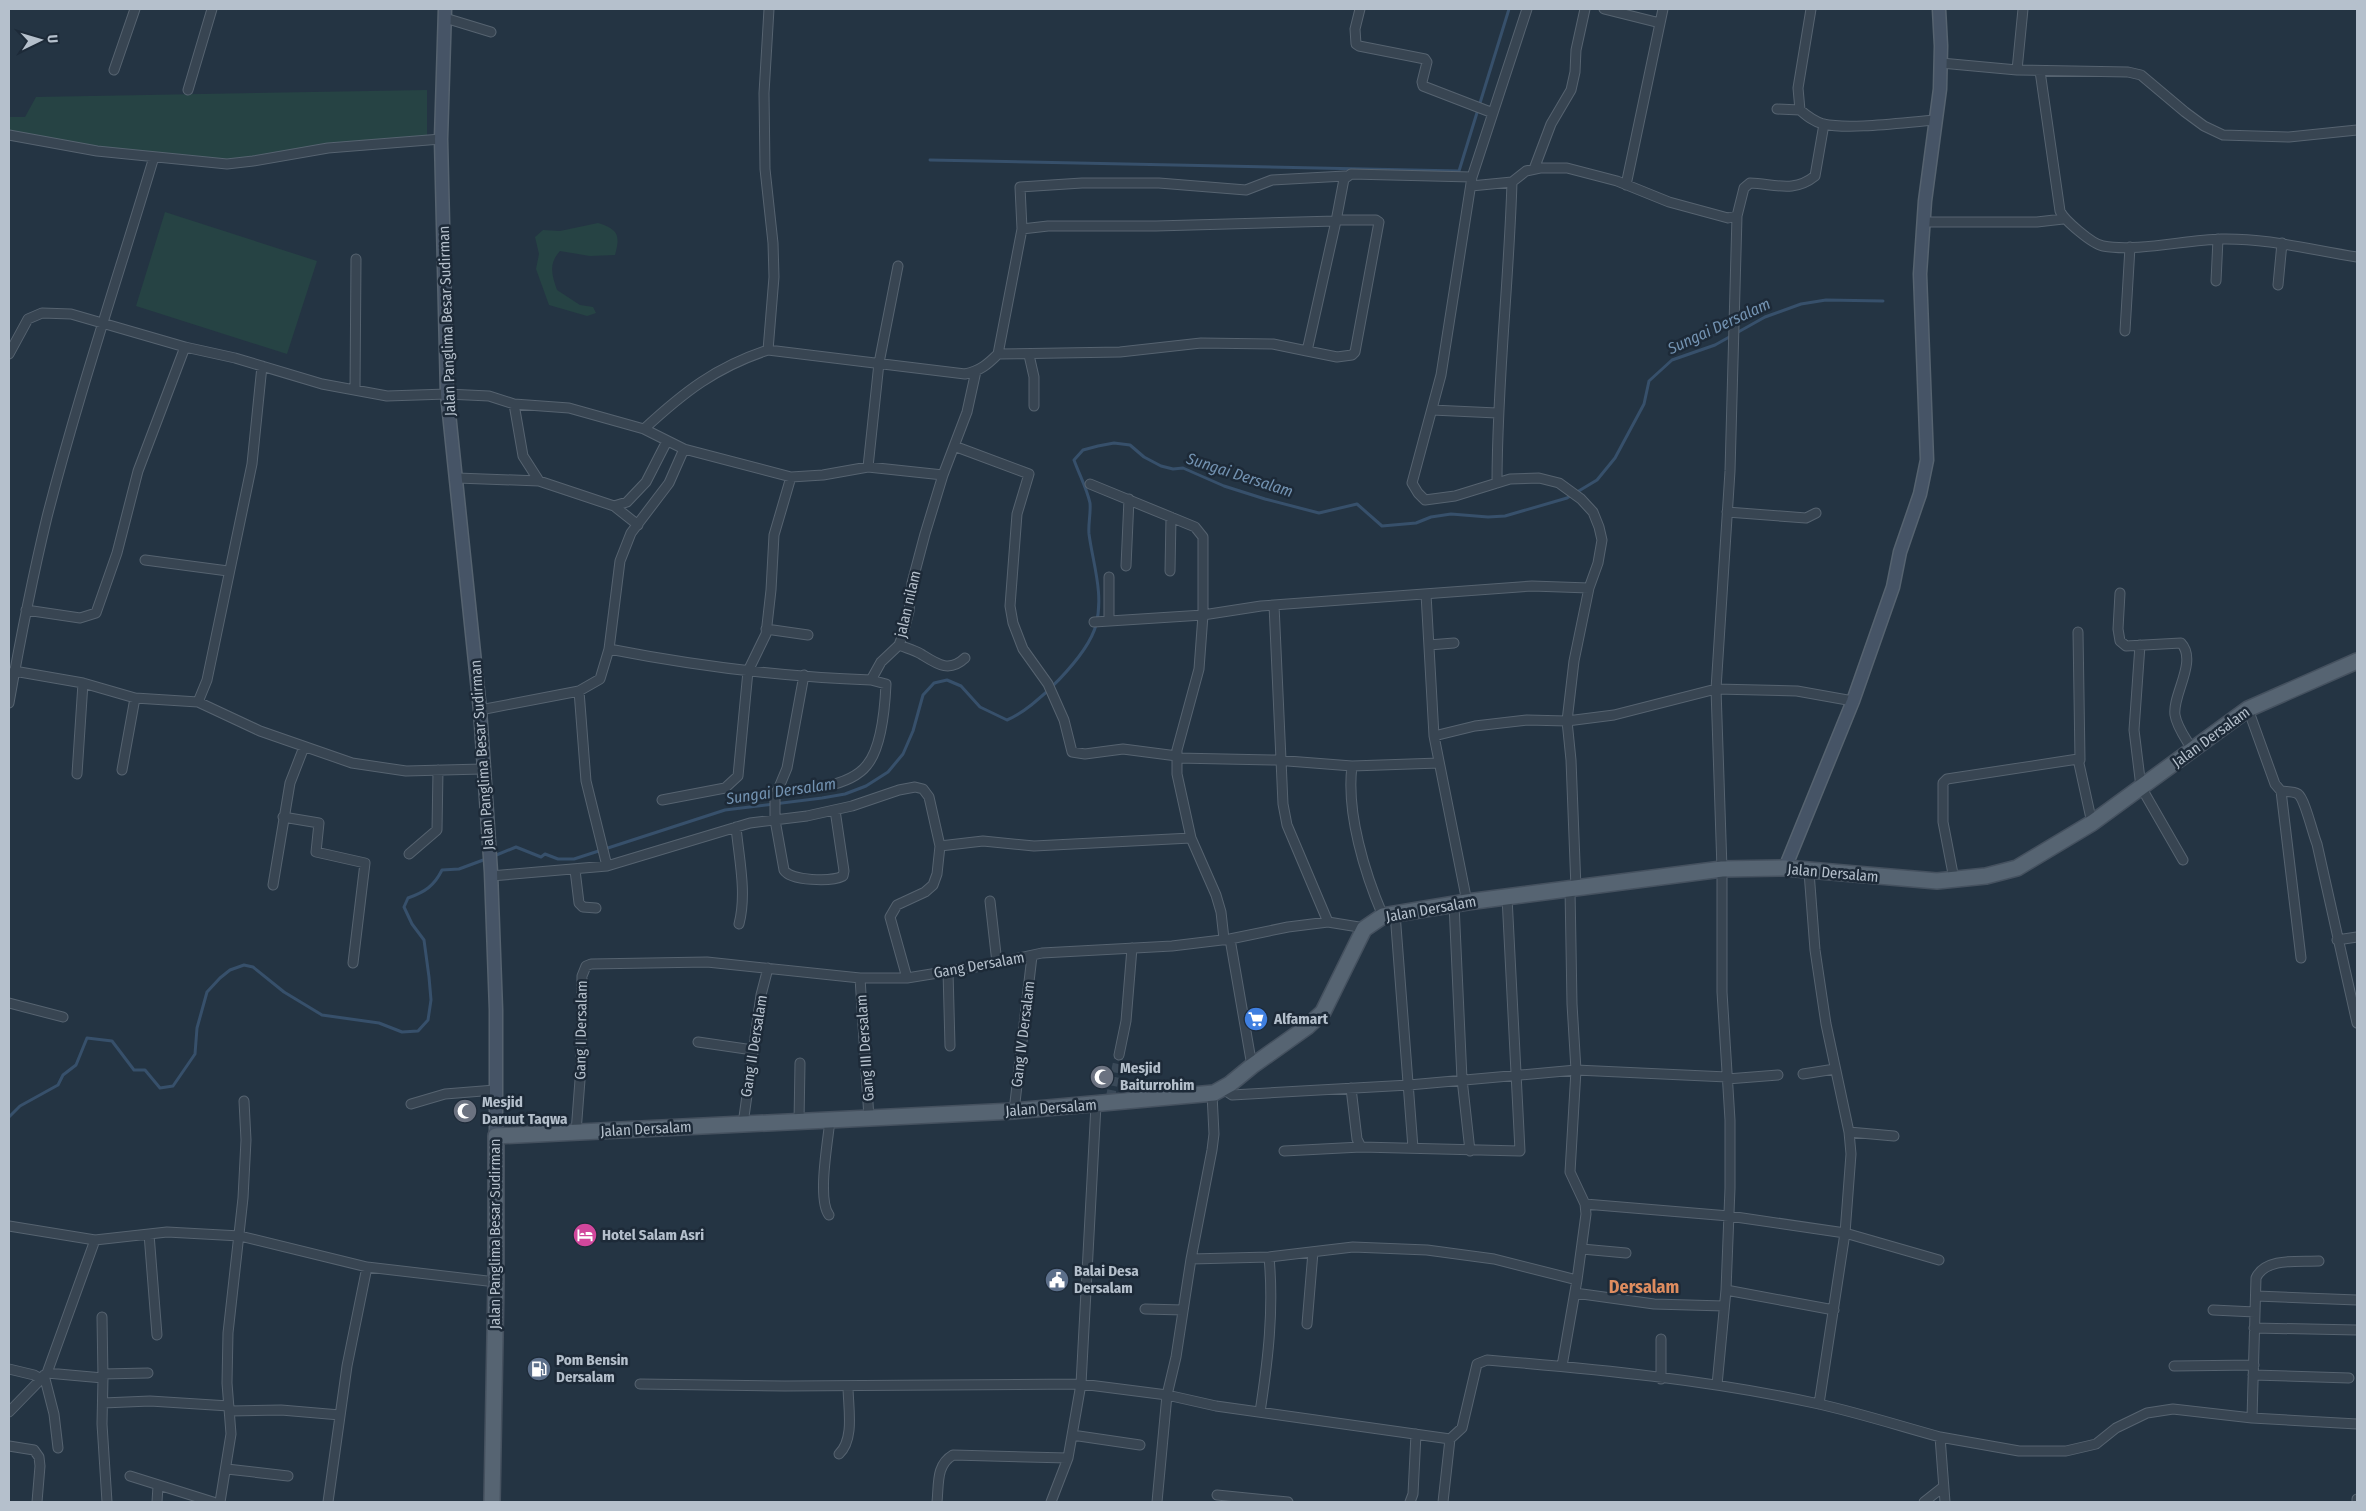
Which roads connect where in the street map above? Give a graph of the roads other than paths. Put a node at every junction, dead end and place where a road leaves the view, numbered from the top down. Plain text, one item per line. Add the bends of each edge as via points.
1 (135, 9) edge
2 (212, 9) edge
3 (769, 9) edge
4 (1360, 9) edge
5 (1527, 9) edge
6 (1585, 9) edge
7 (1604, 9) edge
8 (1663, 9) edge
9 (1811, 9) edge
10 (1939, 9) edge
11 (2023, 9) edge
12 (445, 14) edge
13 (1660, 23) junction
14 (491, 32) dead end
15 (1941, 63) junction
16 (114, 70) dead end
17 (2017, 70) junction
18 (2040, 71) junction
19 (188, 90) dead end
20 (1777, 109) dead end
21 (1800, 110) junction
22 (1489, 111) junction
23 (1936, 120) junction
24 (1824, 124) junction
25 (2357, 130) edge
26 (9, 136) edge
27 (441, 139) junction
28 (154, 157) junction
29 (1534, 169) junction
30 (1345, 176) junction
31 (1472, 181) junction
32 (1512, 182) junction
33 (1626, 185) junction
34 (1737, 216) junction
35 (2063, 219) junction
36 (1336, 220) junction
37 (1923, 222) junction
38 (1022, 229) junction
39 (2218, 239) junction
40 (2282, 243) junction
41 (2130, 247) junction
42 (2357, 257) edge
43 (356, 260) dead end
44 (898, 266) dead end
45 (2216, 281) dead end
46 (2278, 285) dead end
47 (103, 324) junction
48 (2125, 331) dead end
49 (185, 347) junction
50 (768, 350) junction
51 (1307, 351) junction
52 (9, 354) edge
53 (998, 354) junction
54 (1029, 355) junction
55 (879, 363) junction
56 (262, 366) junction
57 (976, 371) junction
58 (355, 390) junction
59 (448, 394) junction
60 (514, 404) junction
61 (1034, 406) dead end
62 (1432, 410) junction
63 (1498, 413) junction
64 (644, 429) junction
65 (667, 441) junction
66 (954, 446) junction
67 (684, 449) junction
68 (868, 467) junction
69 (943, 475) junction
70 (791, 477) junction
71 (458, 478) junction
72 (538, 481) junction
73 (1497, 483) junction
74 (1090, 484) dead end
75 (1129, 499) junction
76 (614, 506) junction
77 (1727, 512) junction
78 (1816, 513) dead end
79 (1170, 517) junction
80 (638, 525) junction
81 (145, 560) dead end
82 (1126, 566) dead end
83 (228, 571) junction
84 (1170, 571) dead end
85 (1109, 578) dead end
86 (1589, 588) junction
87 (2120, 593) dead end
88 (1426, 594) junction
89 (1274, 605) junction
90 (26, 610) junction
91 (1203, 615) junction
92 (1109, 621) junction
93 (1094, 622) dead end
94 (766, 629) junction
95 (2078, 632) dead end
96 (808, 635) dead end
97 (1454, 643) dead end
98 (899, 645) junction
99 (1429, 645) junction
100 (2140, 646) junction
101 (609, 649) junction
102 (965, 658) dead end
103 (2357, 661) edge
104 (14, 671) junction
105 (748, 672) junction
106 (804, 675) junction
107 (871, 680) junction
108 (83, 683) junction
109 (1716, 689) junction
110 (578, 691) junction
111 (135, 698) junction
112 (1853, 701) junction
113 (198, 702) junction
114 (9, 703) edge
115 (2248, 708) junction
116 (480, 710) junction
117 (1566, 721) junction
118 (1434, 736) junction
119 (304, 748) junction
120 (2193, 751) junction
121 (1177, 757) junction
122 (2080, 760) junction
123 (1280, 761) junction
124 (1439, 764) junction
125 (1352, 766) junction
126 (482, 769) junction
127 (122, 770) dead end
128 (438, 770) junction
129 (77, 774) dead end
130 (2141, 787) junction
131 (2281, 791) junction
132 (776, 794) junction
133 (662, 800) dead end
134 (835, 810) junction
135 (283, 817) junction
136 (774, 820) junction
137 (2092, 823) junction
138 (736, 828) junction
139 (1191, 838) junction
140 (940, 846) junction
141 (409, 854) dead end
142 (605, 860) junction
143 (2183, 860) dead end
144 (1722, 868) junction
145 (1785, 868) junction
146 (575, 870) junction
147 (1808, 872) junction
148 (491, 874) junction
149 (1954, 879) junction
150 (274, 885) dead end
151 (1573, 888) junction
152 (1507, 897) junction
153 (990, 900) dead end
154 (1460, 903) junction
155 (596, 908) dead end
156 (1389, 915) junction
157 (1328, 922) junction
158 (739, 924) dead end
159 (1365, 928) junction
160 (2357, 937) edge
161 (1227, 939) junction
162 (2337, 940) junction
163 (1132, 948) junction
164 (1032, 956) junction
165 (2301, 958) dead end
166 (353, 962) dead end
167 (996, 963) junction
168 (591, 964) joint
169 (768, 968) junction
170 (948, 971) junction
171 (860, 978) junction
172 (907, 978) junction
173 (9, 1003) edge
174 (63, 1017) dead end
175 (2357, 1023) edge
176 (698, 1042) dead end
177 (950, 1046) dead end
178 (753, 1050) junction
179 (1119, 1055) tunnel mouth
180 (800, 1063) dead end
181 (1252, 1066) junction
182 (1835, 1069) junction
183 (1576, 1070) junction
184 (1803, 1074) dead end
185 (1516, 1075) junction
186 (1778, 1075) dead end
187 (1727, 1078) junction
188 (1462, 1079) junction
189 (1409, 1085) junction
190 (1351, 1088) junction
191 (495, 1090) junction
192 (1218, 1091) junction
193 (244, 1101) dead end
194 (1105, 1102) junction
195 (411, 1104) dead end
196 (1014, 1111) junction
197 (869, 1118) junction
198 (830, 1120) junction
199 (799, 1122) junction
200 (743, 1124) junction
201 (576, 1132) junction
202 (1849, 1132) junction
203 (496, 1136) junction
204 (1894, 1136) dead end
205 (1361, 1147) junction
206 (1413, 1148) junction
207 (1284, 1151) dead end
208 (1470, 1151) junction
209 (1584, 1204) junction
210 (829, 1215) dead end
211 (1729, 1216) junction
212 (9, 1226) edge
213 (1845, 1233) junction
214 (149, 1234) junction
215 (240, 1236) junction
216 (95, 1240) junction
217 (1582, 1249) junction
218 (1313, 1252) junction
219 (1626, 1253) dead end
220 (1269, 1257) junction
221 (1191, 1259) junction
222 (1940, 1260) dead end
223 (2319, 1261) dead end
224 (367, 1268) junction
225 (1577, 1280) junction
226 (496, 1282) junction
227 (1726, 1290) junction
228 (1575, 1293) junction
229 (2256, 1296) junction
230 (2357, 1300) edge
231 (1724, 1306) junction
232 (1145, 1309) dead end
233 (1183, 1310) junction
234 (1834, 1310) junction
235 (2213, 1310) dead end
236 (2255, 1312) junction
237 (102, 1317) dead end
238 (1307, 1324) dead end
239 (2254, 1328) junction
240 (2357, 1330) edge
241 (156, 1335) dead end
242 (1661, 1338) dead end
243 (1562, 1366) junction
244 (2174, 1366) dead end
245 (9, 1369) edge
246 (2253, 1370) junction
247 (148, 1373) dead end
248 (44, 1376) junction
249 (103, 1376) junction
250 (1660, 1378) junction
251 (2349, 1378) dead end
252 (640, 1384) dead end
253 (1081, 1384) junction
254 (1717, 1385) junction
255 (848, 1386) junction
256 (1167, 1395) junction
257 (103, 1403) junction
258 (1819, 1404) junction
259 (230, 1409) junction
260 (9, 1412) edge
261 (1260, 1412) junction
262 (340, 1415) junction
263 (2252, 1418) junction
264 (2357, 1424) edge
265 (1416, 1434) junction
266 (1072, 1435) junction
267 (1940, 1437) junction
268 (1450, 1439) junction
269 (1140, 1445) dead end
270 (9, 1446) edge
271 (58, 1448) dead end
272 (839, 1454) dead end
273 (1068, 1458) junction
274 (227, 1469) junction
275 (130, 1476) dead end
276 (288, 1476) dead end
277 (158, 1486) junction
278 (1943, 1487) junction
279 (1217, 1495) dead end
280 (37, 1502) edge
281 (107, 1502) edge
282 (157, 1502) edge
283 (213, 1502) edge
284 (220, 1502) edge
285 (328, 1502) edge
286 (492, 1502) edge
287 (938, 1502) edge
288 (1051, 1502) edge
289 (1157, 1502) edge
290 (1288, 1502) edge
291 (1410, 1502) edge
292 (1443, 1502) edge
293 (1924, 1502) edge
294 (1945, 1502) edge

1 - 16 street
2 - 19 street
3 - 50 street via 764,93 765,169 774,277
4 - 22 street via 1355,29 1356,44 1425,59 1423,86
5 - 22 street
6 - 29 street via 1571,90 1551,124
7 - 13 street
8 - 13 street
9 - 21 street via 1798,88
10 - 15 main road
11 - 17 street
12 - 14 street
12 - 27 main road, Jalan Panglima Besar Sudirman
13 - 33 street
15 - 17 street
15 - 23 main road
17 - 18 street
18 - 25 street via 2141,75 2204,126 2223,135 2289,137
18 - 35 street
20 - 21 street
21 - 24 street via 1810,119
22 - 31 street
23 - 24 street
23 - 37 main road
24 - 34 street via 1815,176 1804,185 1786,187 1750,183 1744,188
26 - 28 street
27 - 28 street via 328,148 227,164
27 - 59 main road, Jalan Panglima Besar Sudirman
28 - 47 street
29 - 32 street
29 - 33 street via 1567,168
30 - 31 street
30 - 36 street
30 - 38 street via 1272,180 1246,190 1158,183 1020,186
31 - 32 street
31 - 62 street via 1441,375
32 - 63 street via 1510,259
33 - 34 street via 1669,202 1728,218
34 - 77 street
35 - 37 street
35 - 41 street via 2090,241 2102,246
36 - 38 street
36 - 51 street
36 - 51 street via 1379,222 1355,352 1340,357
37 - 112 main road via 1920,274 1927,460 1893,587
38 - 53 street
39 - 40 street
39 - 41 street
39 - 45 street
40 - 42 street
40 - 46 street
41 - 48 street
43 - 58 street
44 - 55 street
47 - 49 street
47 - 52 street via 71,314 42,313 28,319
47 - 90 street via 48,517
49 - 56 street
49 - 90 street via 138,471 117,553 96,613 80,618
50 - 55 street
50 - 64 street via 738,360 708,376
51 - 54 street via 1273,344 1201,343 1120,352
53 - 54 street
53 - 57 street
54 - 61 street via 1034,377
55 - 57 street via 965,374
55 - 68 street
56 - 58 street
56 - 83 street via 252,464
57 - 66 street, jalan nilam
58 - 59 street via 387,396
59 - 60 street via 489,396
59 - 71 main road, Jalan Panglima Besar Sudirman
60 - 64 street via 569,408
60 - 72 street via 523,456
62 - 63 street
62 - 73 street via 1412,483 1418,494 1425,500 1445,498
63 - 73 street
64 - 65 street
65 - 67 street
65 - 76 street via 646,482 627,502
66 - 69 street, jalan nilam
66 - 121 street via 1029,474 1017,514 1009,595 1013,623 1023,649 1048,684 1064,720 1072,752 1085,754 1123,749
67 - 70 street
67 - 80 street via 669,483
68 - 69 street
68 - 70 street
69 - 98 street, jalan nilam via 912,583 909,611
70 - 94 street via 774,535
71 - 72 street
71 - 116 main road, Jalan Panglima Besar Sudirman
72 - 76 street
73 - 86 street via 1539,478 1559,483 1581,499 1592,512 1602,540
74 - 75 street
75 - 79 street
75 - 82 street
76 - 80 street
77 - 78 street via 1806,518
77 - 109 street
79 - 84 street
79 - 91 street via 1194,527 1203,537
80 - 101 street via 631,533 620,561
81 - 83 street
83 - 113 street via 207,680
85 - 92 street
86 - 88 street via 1532,586
86 - 117 street
87 - 100 street via 2120,641 2126,646
88 - 89 street
88 - 99 street
89 - 91 street
89 - 123 street
90 - 104 street
91 - 92 street
91 - 121 street via 1199,669
92 - 93 street
94 - 96 street
94 - 105 street
95 - 122 street
97 - 99 street
98 - 102 street via 942,667
98 - 107 street, jalan nilam via 881,662
99 - 118 street
100 - 120 street via 2180,643 2185,648 2187,661 2175,714
100 - 130 street via 2134,730
101 - 105 street via 683,664
101 - 110 street via 600,679
103 - 115 main road, Jalan Dersalam
104 - 108 street
104 - 114 street
105 - 106 street
105 - 133 street via 738,776 726,788
106 - 107 street
106 - 132 street via 787,768
107 - 132 street via 886,684 875,750 867,765 854,777 831,785
108 - 111 street
108 - 129 street
109 - 112 street via 1797,691
109 - 117 street via 1614,715
109 - 144 street
110 - 116 street
110 - 142 street via 586,781
111 - 113 street
111 - 127 street
112 - 145 main road
113 - 119 street
115 - 120 main road, Jalan Dersalam
115 - 131 street via 2275,784
116 - 126 main road, Jalan Panglima Besar Sudirman
117 - 118 street via 1527,720 1475,726
117 - 151 street via 1571,760
118 - 124 street
119 - 128 street via 352,763 406,771
119 - 135 street via 290,782
120 - 130 main road, Jalan Dersalam
121 - 123 street
121 - 139 street via 1179,784
122 - 137 street
122 - 149 street via 1944,781 1943,822
123 - 125 street
123 - 157 street via 1287,825
124 - 125 street
124 - 154 street
125 - 156 street via 1354,816 1372,889
126 - 128 street
126 - 148 main road, Jalan Panglima Besar Sudirman
128 - 141 street via 437,830
130 - 137 main road, Jalan Dersalam
130 - 143 street
131 - 162 street via 2300,796 2317,844
131 - 165 street
132 - 136 street
134 - 136 street
134 - 136 street via 844,871 839,878 803,878 784,872
134 - 140 street via 899,790 923,789 929,797
135 - 150 street
135 - 166 street via 320,823 316,852 365,863
136 - 138 street
137 - 149 main road, Jalan Dersalam via 2017,868 1986,876
138 - 142 street
138 - 158 street via 743,892
139 - 140 street via 1034,846 983,841
139 - 161 street via 1216,895
140 - 172 street via 933,885 897,905 890,917
142 - 146 street
144 - 145 main road, Jalan Dersalam
144 - 151 main road, Jalan Dersalam
144 - 187 street via 1722,992
145 - 147 main road, Jalan Dersalam
146 - 148 street
146 - 155 street via 579,903 583,907
147 - 149 main road, Jalan Dersalam via 1937,881
147 - 182 street via 1815,950
148 - 191 main road, Jalan Panglima Besar Sudirman
151 - 152 main road, Jalan Dersalam
151 - 183 street via 1572,1004
152 - 154 main road, Jalan Dersalam
152 - 185 street
153 - 167 street
154 - 156 main road, Jalan Dersalam
154 - 188 street
156 - 159 main road, Jalan Dersalam
156 - 189 street
157 - 159 street, Gang Dersalam
157 - 161 street, Gang Dersalam
159 - 181 main road, Jalan Dersalam via 1323,1012
160 - 162 street
161 - 163 street, Gang Dersalam
161 - 181 street
162 - 175 street
163 - 164 street, Gang Dersalam
163 - 179 street via 1128,1004
164 - 167 street, Gang Dersalam
164 - 196 street, Gang IV Dersalam
167 - 170 street, Gang Dersalam
168 - 169 street, Gang Dersalam via 707,962
168 - 201 street, Gang I Dersalam via 586,966 582,976
169 - 171 street, Gang Dersalam
169 - 178 street, Gang II Dersalam
170 - 172 street, Gang Dersalam
170 - 177 street
171 - 172 street, Gang Dersalam
171 - 197 street, Gang III Dersalam
173 - 174 street
176 - 178 street
178 - 200 street, Gang II Dersalam
180 - 199 street
181 - 192 main road, Jalan Dersalam
182 - 184 street
182 - 202 street
183 - 185 street
183 - 187 street
183 - 209 street via 1570,1172
185 - 188 street
185 - 208 street via 1520,1151
186 - 187 street
187 - 211 street
188 - 189 street
188 - 208 street
189 - 190 street
189 - 206 street
190 - 192 street via 1232,1095
190 - 205 street via 1357,1139
191 - 195 street via 445,1094
191 - 203 main road, Jalan Panglima Besar Sudirman
192 - 194 main road, Jalan Dersalam
192 - 221 street via 1212,1150
193 - 215 street via 246,1140
194 - 196 main road, Jalan Dersalam
194 - 253 street
196 - 197 main road, Jalan Dersalam
197 - 198 main road, Jalan Dersalam
198 - 199 main road, Jalan Dersalam
198 - 210 street via 824,1188
199 - 200 main road, Jalan Dersalam
200 - 201 main road, Jalan Dersalam
201 - 203 main road, Jalan Dersalam
202 - 204 street
202 - 213 street via 1851,1174
203 - 226 main road, Jalan Panglima Besar Sudirman
205 - 206 street
205 - 207 street
206 - 208 street
209 - 211 street
209 - 217 street
211 - 213 street
211 - 227 street
212 - 216 street
213 - 222 street
213 - 234 street
214 - 215 street
214 - 216 street
214 - 241 street
215 - 224 street
215 - 259 street via 228,1332 226,1383
216 - 248 street
217 - 219 street
217 - 225 street
218 - 220 street
218 - 225 street via 1353,1247 1427,1250 1494,1259
218 - 238 street
220 - 221 street
220 - 261 street via 1271,1330
221 - 233 street
223 - 229 street via 2264,1267 2256,1278
224 - 226 street
224 - 262 street
225 - 228 street
226 - 286 main road, Jalan Panglima Besar Sudirman
227 - 231 street
227 - 234 street
228 - 231 street via 1654,1304
228 - 243 street
229 - 230 street
229 - 236 street
231 - 254 street
232 - 233 street
233 - 256 street
234 - 258 street
235 - 236 street
236 - 239 street
237 - 249 street
239 - 240 street
239 - 246 street
242 - 250 street
243 - 250 street
243 - 268 street via 1487,1360 1477,1364 1462,1428
244 - 246 street
245 - 248 street
246 - 251 street
246 - 263 street
247 - 249 street
248 - 249 street
248 - 260 street
248 - 271 street via 54,1414
249 - 257 street
250 - 254 street
252 - 255 street
253 - 255 street
253 - 256 street
253 - 266 street
254 - 258 street
255 - 272 street via 849,1432 845,1448
256 - 261 street
256 - 289 street
257 - 259 street via 150,1401
257 - 281 street
258 - 267 street
259 - 262 street
259 - 274 street
261 - 265 street
262 - 285 street
263 - 264 street
263 - 267 street via 2173,1409 2147,1413 2116,1428 2096,1444 2066,1451 2019,1451
265 - 268 street
265 - 291 street
266 - 269 street
266 - 273 street
267 - 278 street
268 - 292 street
270 - 280 street via 34,1450 39,1457
273 - 287 street via 953,1455 940,1468
273 - 288 street
274 - 276 street
274 - 284 street
275 - 277 street
277 - 282 street
277 - 283 street
278 - 293 street
278 - 294 street
279 - 290 street

